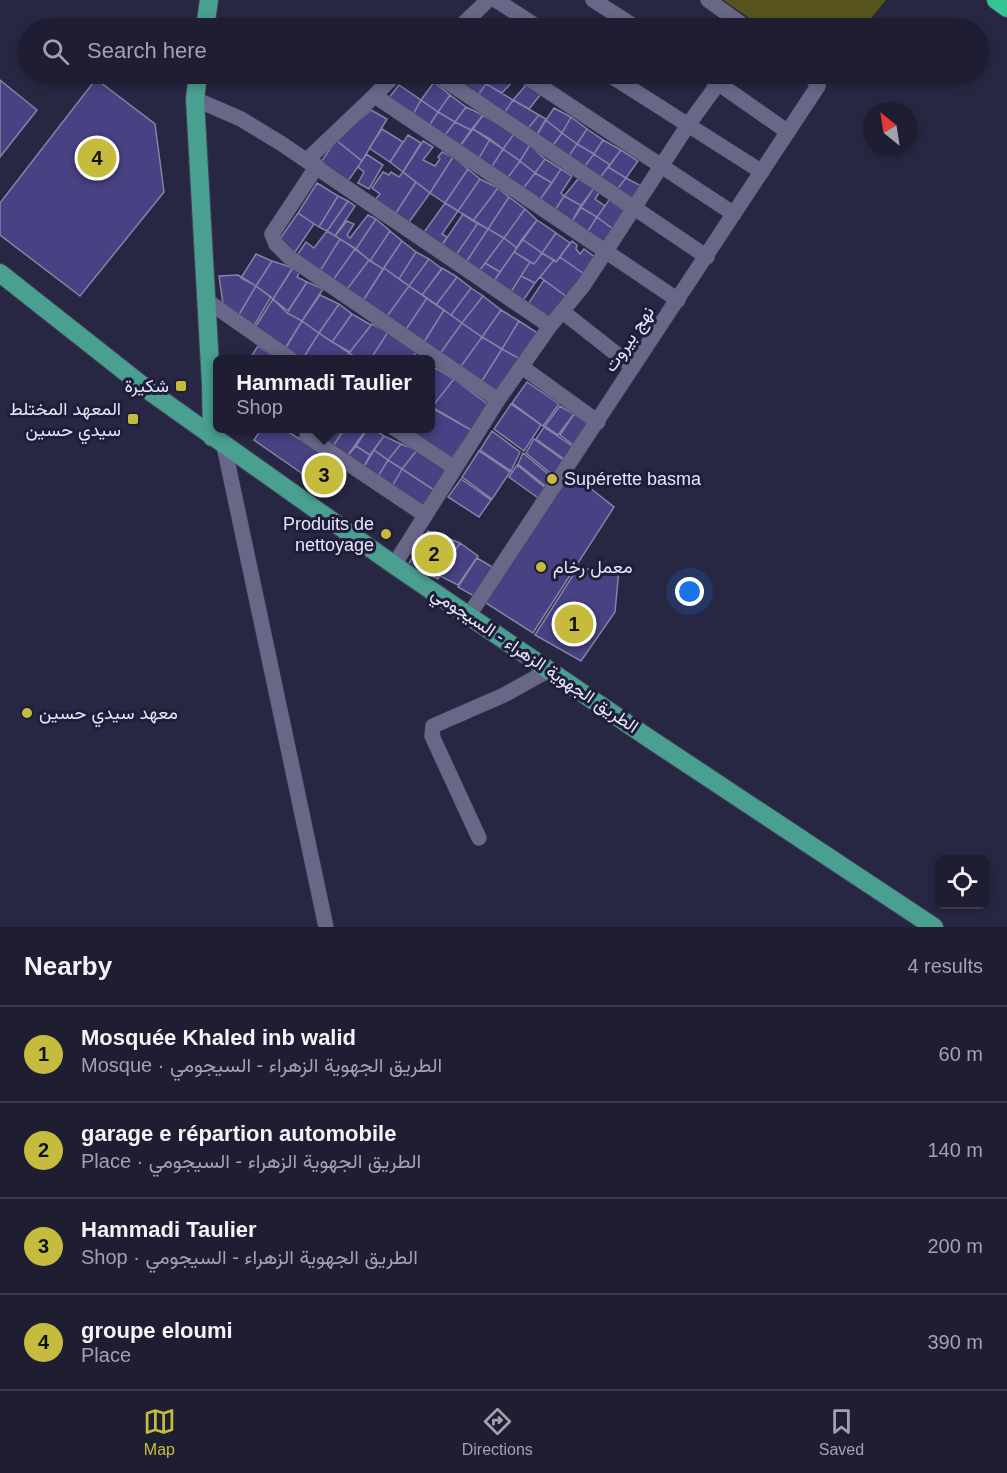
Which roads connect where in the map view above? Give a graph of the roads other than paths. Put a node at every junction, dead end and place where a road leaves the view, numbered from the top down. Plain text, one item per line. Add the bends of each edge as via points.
1 (209, 0) edge
2 (488, 0) edge
3 (496, 0) edge
4 (594, 0) edge
5 (708, 0) edge
6 (996, 0) edge
7 (1007, 8) edge
8 (206, 18) edge
9 (469, 18) edge
10 (524, 18) edge
11 (622, 18) edge
12 (733, 18) edge
13 (197, 84) edge
14 (386, 84) edge
15 (451, 84) edge
16 (537, 84) edge
17 (624, 84) edge
18 (718, 84) edge
19 (729, 84) edge
20 (817, 84) edge
21 (375, 96) junction
22 (195, 99) junction
23 (688, 125) junction
24 (788, 132) junction
25 (312, 163) junction
26 (661, 167) junction
27 (762, 172) junction
28 (635, 207) junction
29 (734, 214) junction
30 (606, 250) junction
31 (707, 257) junction
32 (0, 273) edge
33 (206, 300) junction
34 (678, 300) junction
35 (563, 312) junction
36 (550, 326) junction
37 (285, 355) edge
38 (433, 355) edge
39 (435, 357) edge
40 (633, 367) junction
41 (522, 368) junction
42 (213, 400) edge
43 (498, 400) junction
44 (598, 422) junction
45 (217, 433) edge
46 (400, 433) edge
47 (307, 436) dead end
48 (218, 441) junction
49 (454, 468) junction
50 (425, 514) junction
51 (394, 565) junction
52 (469, 615) junction
53 (549, 670) junction
54 (479, 838) dead end
55 (326, 927) edge
56 (934, 927) edge

1 - 8 main road
2 - 9 street
3 - 10 street
4 - 11 street
5 - 12 street
6 - 7 highway
13 - 22 main road
14 - 21 street
15 - 28 street
16 - 26 street
17 - 23 street
18 - 23 street
19 - 24 street
20 - 24 street, نهج بيروت
21 - 25 street
21 - 30 street
22 - 25 street via 241,119
22 - 33 main road
23 - 26 street
23 - 27 street
24 - 27 street, نهج بيروت
25 - 36 street
25 - 38 street via 272,234 276,244
26 - 28 street
26 - 29 street
27 - 29 street, نهج بيروت
28 - 30 street
28 - 31 street
29 - 31 street, نهج بيروت
30 - 34 street
30 - 35 street
31 - 34 street, نهج بيروت
32 - 48 main road, الطريق الجهوية الزهراء - السيجومي
33 - 37 street
33 - 42 main road
34 - 40 street, نهج بيروت
35 - 36 street
35 - 40 street
36 - 41 street
39 - 43 street
40 - 44 street, نهج بيروت
41 - 43 street
41 - 44 street
43 - 49 street
44 - 52 street, نهج بيروت
45 - 48 main road
46 - 49 street
47 - 50 street
48 - 51 main road, الطريق الجهوية الزهراء - السيجومي
48 - 55 street
49 - 50 street
50 - 51 street
51 - 52 main road, الطريق الجهوية الزهراء - السيجومي
52 - 53 main road, الطريق الجهوية الزهراء - السيجومي
53 - 54 street via 495,700 433,726 432,736
53 - 56 main road, الطريق الجهوية الزهراء - السيجومي

